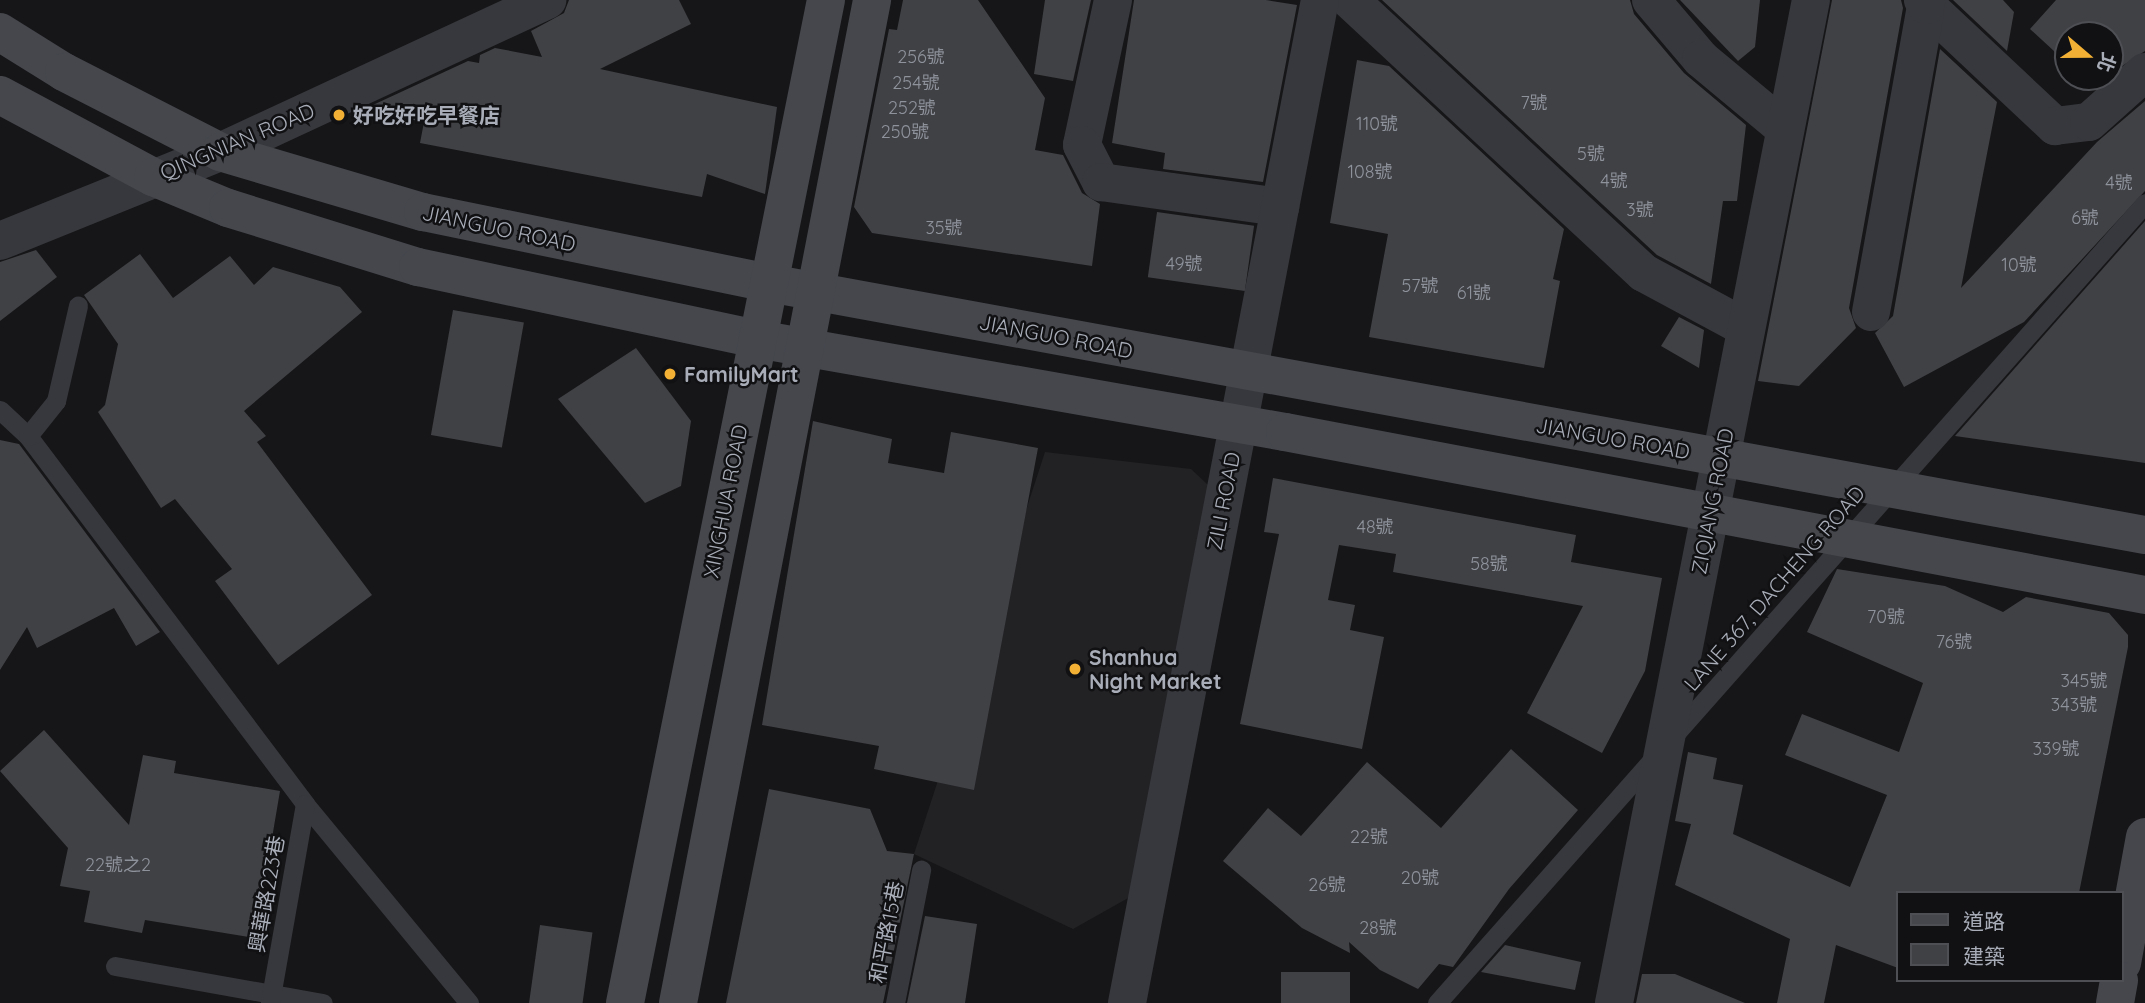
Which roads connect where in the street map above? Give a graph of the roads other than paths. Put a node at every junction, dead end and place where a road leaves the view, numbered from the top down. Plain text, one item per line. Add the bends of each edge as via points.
1 (547, 0) edge
2 (826, 0) edge
3 (872, 0) edge
4 (1113, 0) edge
5 (1320, 0) edge
6 (1350, 0) edge
7 (1651, 0) edge
8 (1811, 0) edge
9 (1924, 3) edge
10 (0, 32) edge
11 (2145, 72) edge
12 (0, 94) edge
13 (1786, 129) junction
14 (220, 152) junction
15 (153, 177) junction
16 (2145, 203) edge
17 (1280, 207) junction
18 (0, 241) edge
19 (769, 283) junction
20 (819, 292) junction
21 (78, 306) dead end
22 (1871, 312) dead end
23 (1746, 328) junction
24 (757, 339) junction
25 (808, 348) junction
26 (1248, 372) junction
27 (0, 410) edge
28 (1238, 423) junction
29 (28, 436) junction
30 (1721, 457) junction
31 (1891, 490) junction
32 (1710, 511) junction
33 (2145, 535) edge
34 (1849, 537) junction
35 (2145, 595) edge
36 (1664, 747) junction
37 (306, 804) junction
38 (2145, 837) edge
39 (921, 870) dead end
40 (2124, 952) edge
41 (115, 966) dead end
42 (2119, 982) edge
43 (271, 997) edge
44 (323, 1003) edge
45 (468, 1003) edge
46 (625, 1003) edge
47 (678, 1003) edge
48 (895, 1003) edge
49 (1127, 1003) edge
50 (1437, 1003) edge
51 (1614, 1003) edge
52 (2115, 1003) edge

1 - 14 street, QINGNIAN ROAD
2 - 19 street, XINGHUA ROAD
3 - 20 street
4 - 17 street via 1082,145 1101,182
5 - 17 street, ZILI ROAD
6 - 23 street via 1644,273
7 - 13 street via 1701,59
8 - 13 street, ZIQIANG ROAD
9 - 11 street via 2055,126 2089,122
9 - 22 street
10 - 14 street, JIANGUO ROAD via 64,72
12 - 15 street
13 - 23 street, ZIQIANG ROAD
14 - 15 street, QINGNIAN ROAD
14 - 19 street, JIANGUO ROAD via 373,200
15 - 18 street, QINGNIAN ROAD
15 - 24 street via 332,244 418,267
16 - 31 lane, LANE 367, DACHENG ROAD
17 - 26 street, ZILI ROAD
19 - 20 street, JIANGUO ROAD
19 - 24 street, XINGHUA ROAD
20 - 25 street
20 - 26 street, JIANGUO ROAD
21 - 29 lane via 56,401
23 - 30 street, ZIQIANG ROAD
24 - 25 street
24 - 46 street, XINGHUA ROAD
25 - 28 street
25 - 47 street
26 - 28 street, ZILI ROAD
26 - 30 street, JIANGUO ROAD
27 - 29 lane
28 - 32 street
28 - 49 street, ZILI ROAD
29 - 37 lane
30 - 31 street, JIANGUO ROAD
30 - 32 street, ZIQIANG ROAD
31 - 33 street, JIANGUO ROAD
31 - 34 lane, LANE 367, DACHENG ROAD
32 - 34 street
32 - 36 street, ZIQIANG ROAD
34 - 35 street
34 - 36 lane, LANE 367, DACHENG ROAD
36 - 50 lane, LANE 367, DACHENG ROAD
36 - 51 street, ZIQIANG ROAD
37 - 43 lane, 興華路223巷
37 - 45 lane
38 - 40 street
39 - 48 lane, 和平路15巷
41 - 43 lane
42 - 52 street
43 - 44 lane

